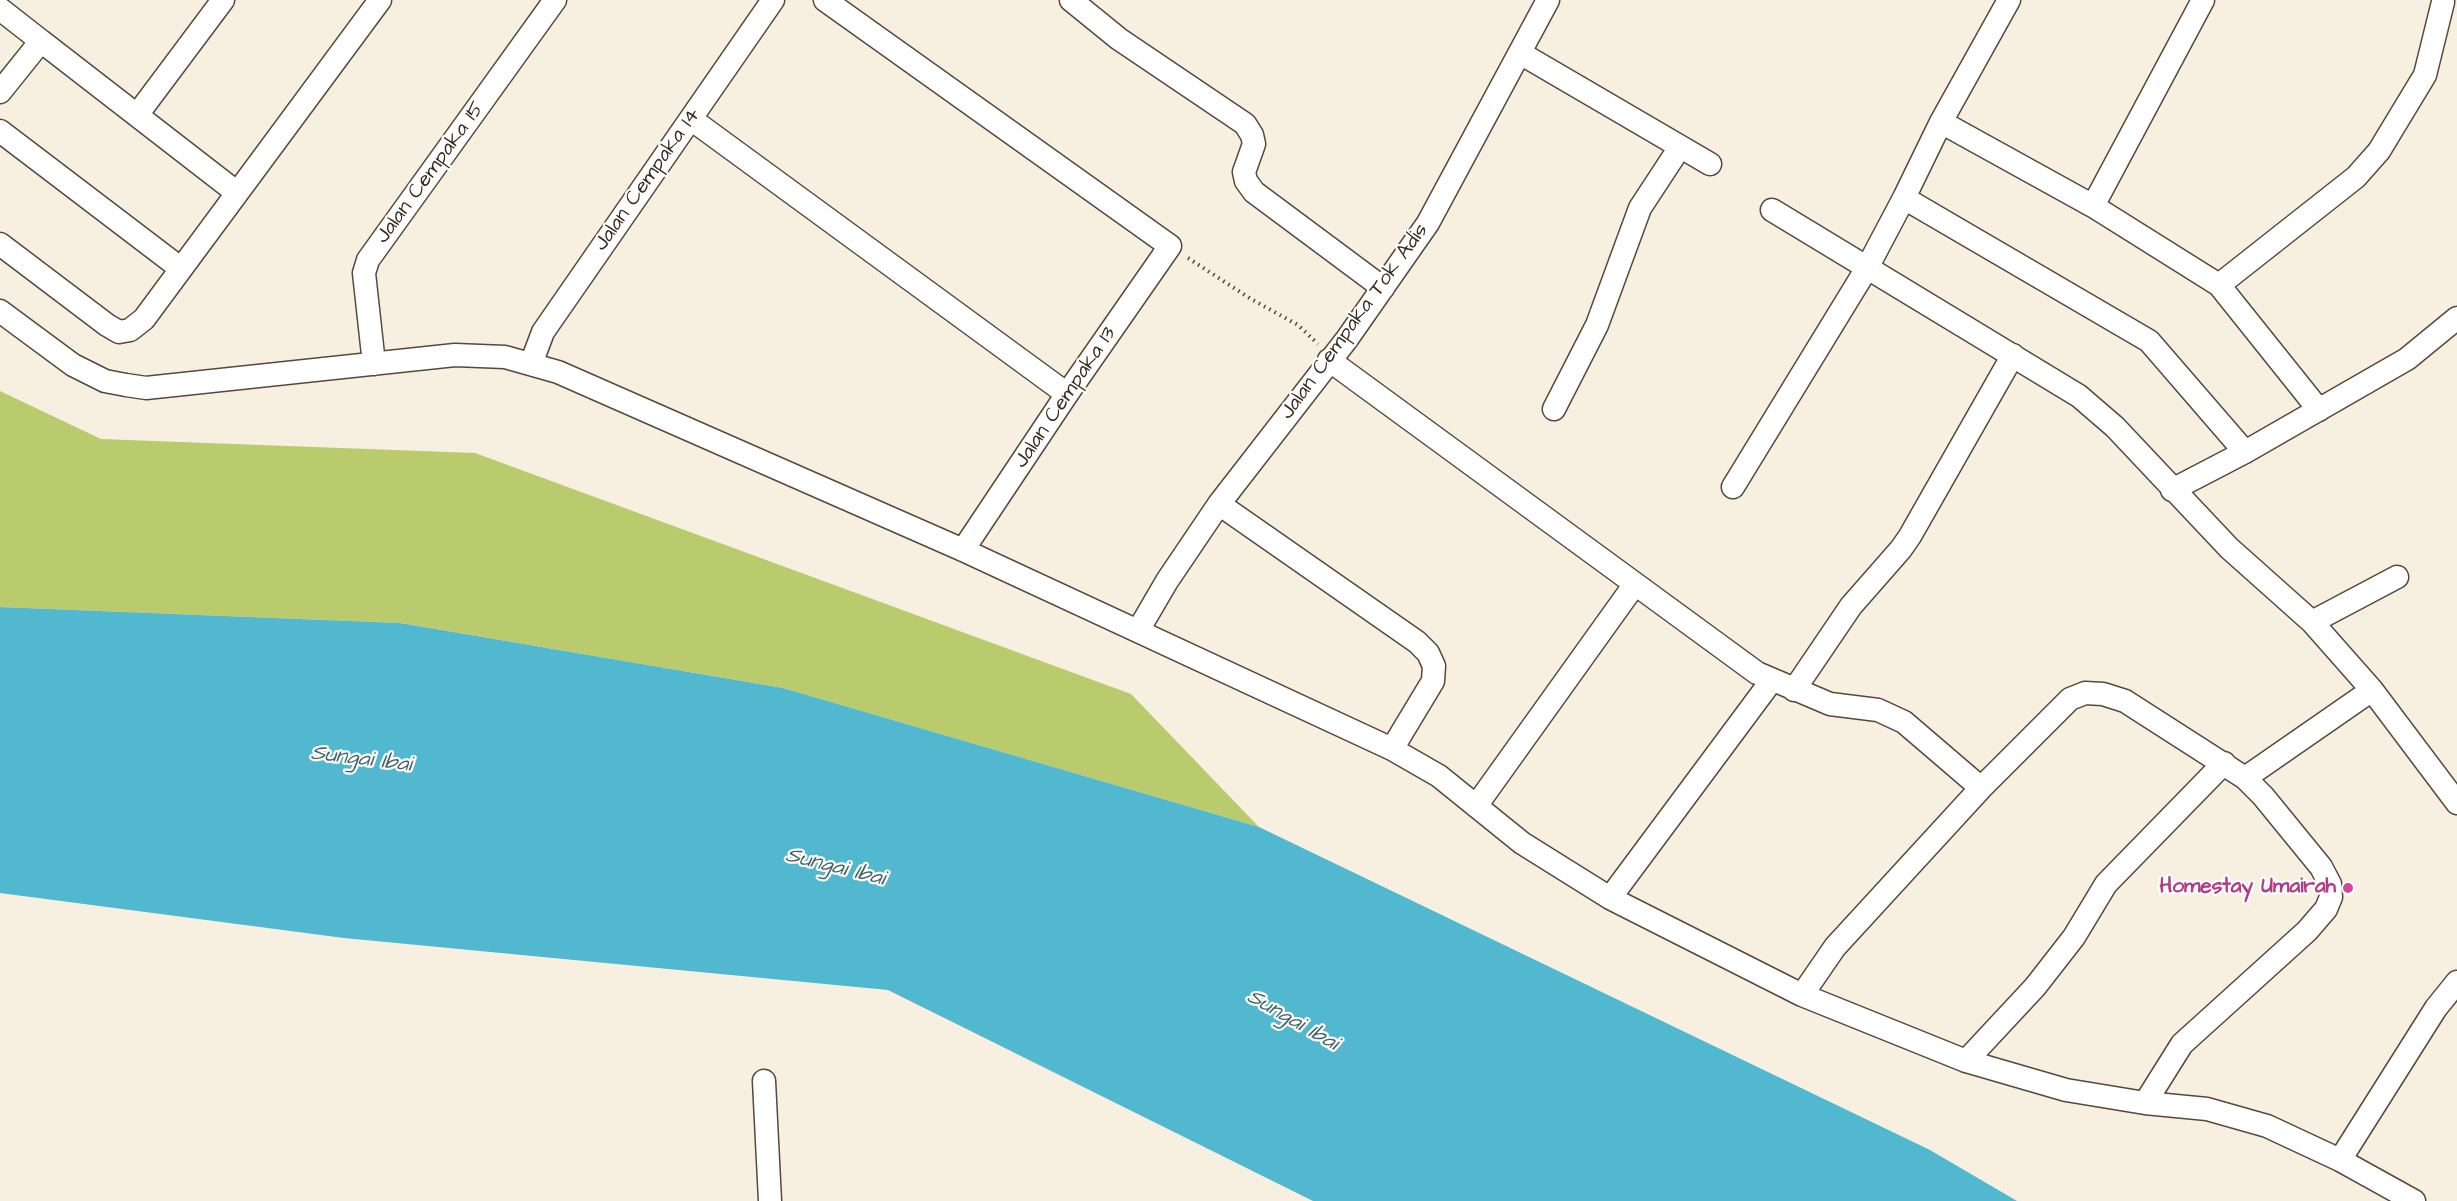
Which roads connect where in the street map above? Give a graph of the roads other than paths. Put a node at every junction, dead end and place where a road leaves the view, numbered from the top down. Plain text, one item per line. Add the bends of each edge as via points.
1 (223, 0) edge
2 (380, 0) edge
3 (555, 0) edge
4 (773, 0) edge
5 (825, 0) edge
6 (1071, 0) edge
7 (1548, 0) edge
8 (2008, 0) edge
9 (2203, 0) edge
10 (2442, 2) edge
11 (849, 7) edge
12 (0, 9) edge
13 (40, 41) junction
14 (1520, 52) junction
15 (0, 92) edge
16 (137, 115) junction
17 (691, 119) junction
18 (1941, 122) junction
19 (0, 131) edge
20 (1680, 147) junction
21 (1710, 164) dead end
22 (236, 192) junction
23 (1904, 198) junction
24 (2093, 206) junction
25 (1772, 210) dead end
26 (0, 244) edge
27 (180, 268) junction
28 (1867, 268) junction
29 (2219, 285) junction
30 (1377, 296) junction
31 (0, 311) edge
32 (2457, 318) edge
33 (2013, 355) junction
34 (1329, 360) junction
35 (374, 364) junction
36 (531, 364) junction
37 (1067, 394) junction
38 (1554, 409) dead end
39 (2319, 410) junction
40 (2245, 452) junction
41 (1733, 487) dead end
42 (2172, 490) junction
43 (1219, 504) junction
44 (963, 550) junction
45 (1618, 571) junction
46 (2397, 577) dead end
47 (2312, 622) junction
48 (1138, 629) junction
49 (1772, 680) junction
50 (1794, 690) junction
51 (2372, 690) junction
52 (1392, 749) junction
53 (2224, 763) junction
54 (2245, 778) junction
55 (1981, 788) junction
56 (2457, 803) edge
57 (1476, 806) junction
58 (1610, 898) junction
59 (2457, 982) edge
60 (1802, 995) junction
61 (1966, 1061) junction
62 (764, 1081) dead end
63 (2145, 1104) junction
64 (2340, 1160) junction
65 (2386, 1194) edge
66 (770, 1201) edge
67 (2414, 1201) edge

1 - 16 street
2 - 22 street
3 - 35 street, Jalan Cempaka 15 via 368,260 364,273
4 - 17 street, Jalan Cempaka 14
5 - 11 street
6 - 30 street via 1119,39 1245,124 1254,144 1244,172 1254,192
7 - 14 street, Jalan Cempaka Tok Adis
8 - 18 street
9 - 24 street
10 - 29 street via 2425,75 2379,152 2356,177
11 - 37 street, Jalan Cempaka 13 via 1170,246
12 - 13 street
13 - 15 street
13 - 16 street
14 - 20 street
14 - 30 street, Jalan Cempaka Tok Adis via 1428,223
16 - 22 street
17 - 36 street, Jalan Cempaka 14 via 543,332
17 - 37 street
18 - 23 street
18 - 24 street
19 - 27 street
20 - 21 street
20 - 38 street via 1640,207 1597,325
22 - 27 street
23 - 28 street
23 - 40 street via 2149,341
24 - 29 street
25 - 28 street
26 - 27 street via 119,332 130,330 144,319
28 - 33 street
28 - 41 street
29 - 39 street
30 - 34 street, Jalan Cempaka Tok Adis
31 - 35 street via 73,365 105,381 136,386
32 - 39 street via 2407,359
33 - 42 street via 2079,396 2115,428
33 - 50 street via 1910,536 1851,606
34 - 43 street, Jalan Cempaka Tok Adis
34 - 45 street
35 - 36 street via 455,355 505,357
36 - 44 street via 558,372
37 - 44 street, Jalan Cempaka 13
39 - 40 street
40 - 42 street
42 - 47 street via 2229,548
43 - 48 street, Jalan Cempaka Tok Adis
43 - 52 street via 1428,652 1434,666 1433,681
44 - 48 street
45 - 49 street
45 - 57 street
46 - 47 street
47 - 51 street
48 - 52 street
49 - 50 street
49 - 58 street
50 - 55 street via 1830,704 1878,710 1904,722
51 - 54 street
51 - 56 street
52 - 57 street via 1447,782
53 - 54 street
53 - 55 street via 2125,701 2085,693 2070,699
53 - 61 street via 2106,884 2074,937 2035,987
54 - 63 street via 2321,867 2330,884 2331,897 2307,932 2182,1044
55 - 60 street via 1835,947
57 - 58 street via 1522,843
58 - 60 street
59 - 64 street via 2431,1015
60 - 61 street
61 - 63 street via 2066,1090
62 - 66 street
63 - 64 street via 2207,1109 2267,1126
64 - 65 street
65 - 67 street

